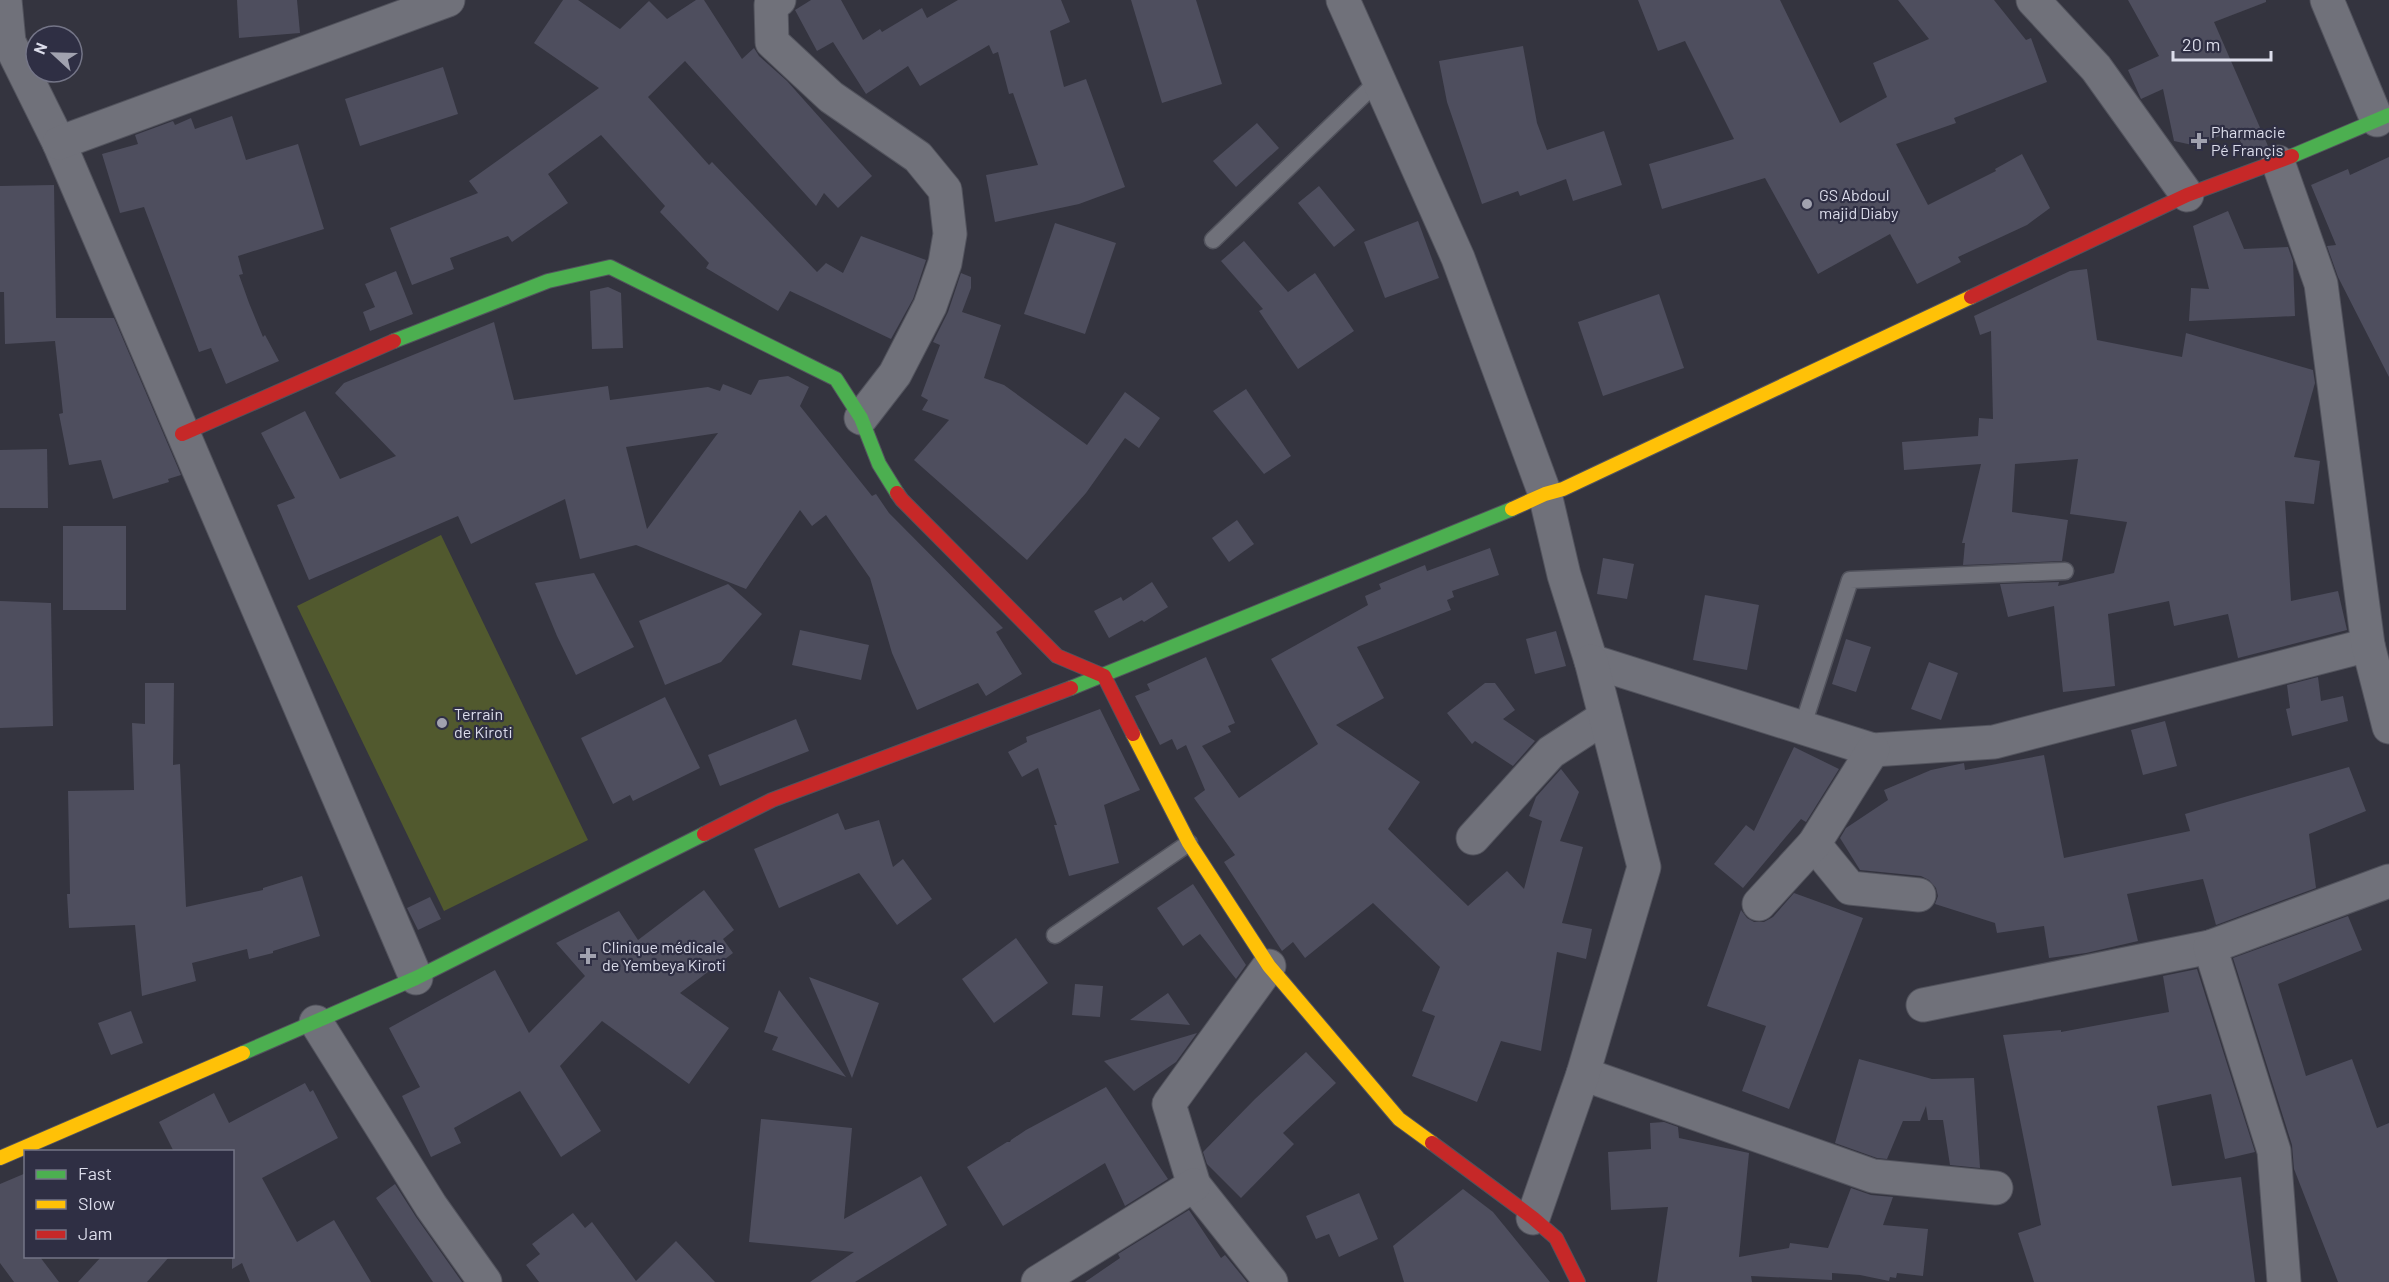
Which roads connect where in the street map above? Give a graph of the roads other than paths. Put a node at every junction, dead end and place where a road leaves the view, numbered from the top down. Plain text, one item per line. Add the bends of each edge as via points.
1 (5, 0) edge
2 (448, 0) edge
3 (779, 0) edge
4 (1343, 0) edge
5 (2033, 0) edge
6 (2327, 0) edge
7 (5, 43) edge
8 (1378, 80) junction
9 (2383, 118) edge
10 (59, 143) junction
11 (2278, 162) junction
12 (2187, 195) junction
13 (1213, 240) dead end
14 (861, 418) junction
15 (182, 434) junction
16 (1545, 494) junction
17 (2065, 571) dead end
18 (2368, 645) junction
19 (1591, 661) junction
20 (1104, 676) junction
21 (1605, 717) junction
22 (2389, 727) edge
23 (1802, 728) junction
24 (1873, 750) junction
25 (1473, 838) dead end
26 (1189, 843) junction
27 (1814, 844) junction
28 (2389, 881) edge
29 (1919, 895) dead end
30 (1759, 904) dead end
31 (1055, 935) dead end
32 (2211, 947) junction
33 (1269, 966) junction
34 (416, 978) junction
35 (1923, 1005) dead end
36 (316, 1022) junction
37 (1583, 1074) junction
38 (0, 1158) edge
39 (1194, 1185) junction
40 (1996, 1188) dead end
41 (1533, 1218) junction
42 (484, 1282) edge
43 (1038, 1282) edge
44 (1271, 1282) edge
45 (1578, 1282) edge
46 (2284, 1282) edge

1 - 7 street
2 - 10 street
3 - 14 street via 771,5 772,42 831,97 918,157 945,190 950,234 930,306 895,374
4 - 8 street
5 - 12 street via 2096,68
6 - 9 street
7 - 10 street
8 - 13 lane
8 - 16 street via 1458,258
9 - 11 street
10 - 15 street
11 - 12 street
11 - 18 street via 2321,284
12 - 16 street via 1563,489
14 - 15 street via 836,379 610,267 548,281 385,345
14 - 20 street via 879,464 902,500 1057,656
15 - 34 street
16 - 19 street via 1564,575
16 - 20 street
17 - 23 lane via 1850,580
18 - 22 street
18 - 24 street via 1994,742
19 - 21 street
19 - 23 street
20 - 26 street
20 - 34 street via 772,800
21 - 25 street via 1551,752
21 - 37 street via 1644,867
23 - 24 street
24 - 27 street
26 - 31 lane
26 - 33 street
27 - 29 street via 1850,888
27 - 30 street
28 - 32 street
32 - 35 street
32 - 46 street via 2274,1151
33 - 39 street via 1168,1104
33 - 41 street via 1399,1119
34 - 36 street
36 - 38 street
36 - 42 street via 431,1206
37 - 40 street via 1873,1176
37 - 41 street
39 - 43 street
39 - 44 street
41 - 45 street via 1557,1238

